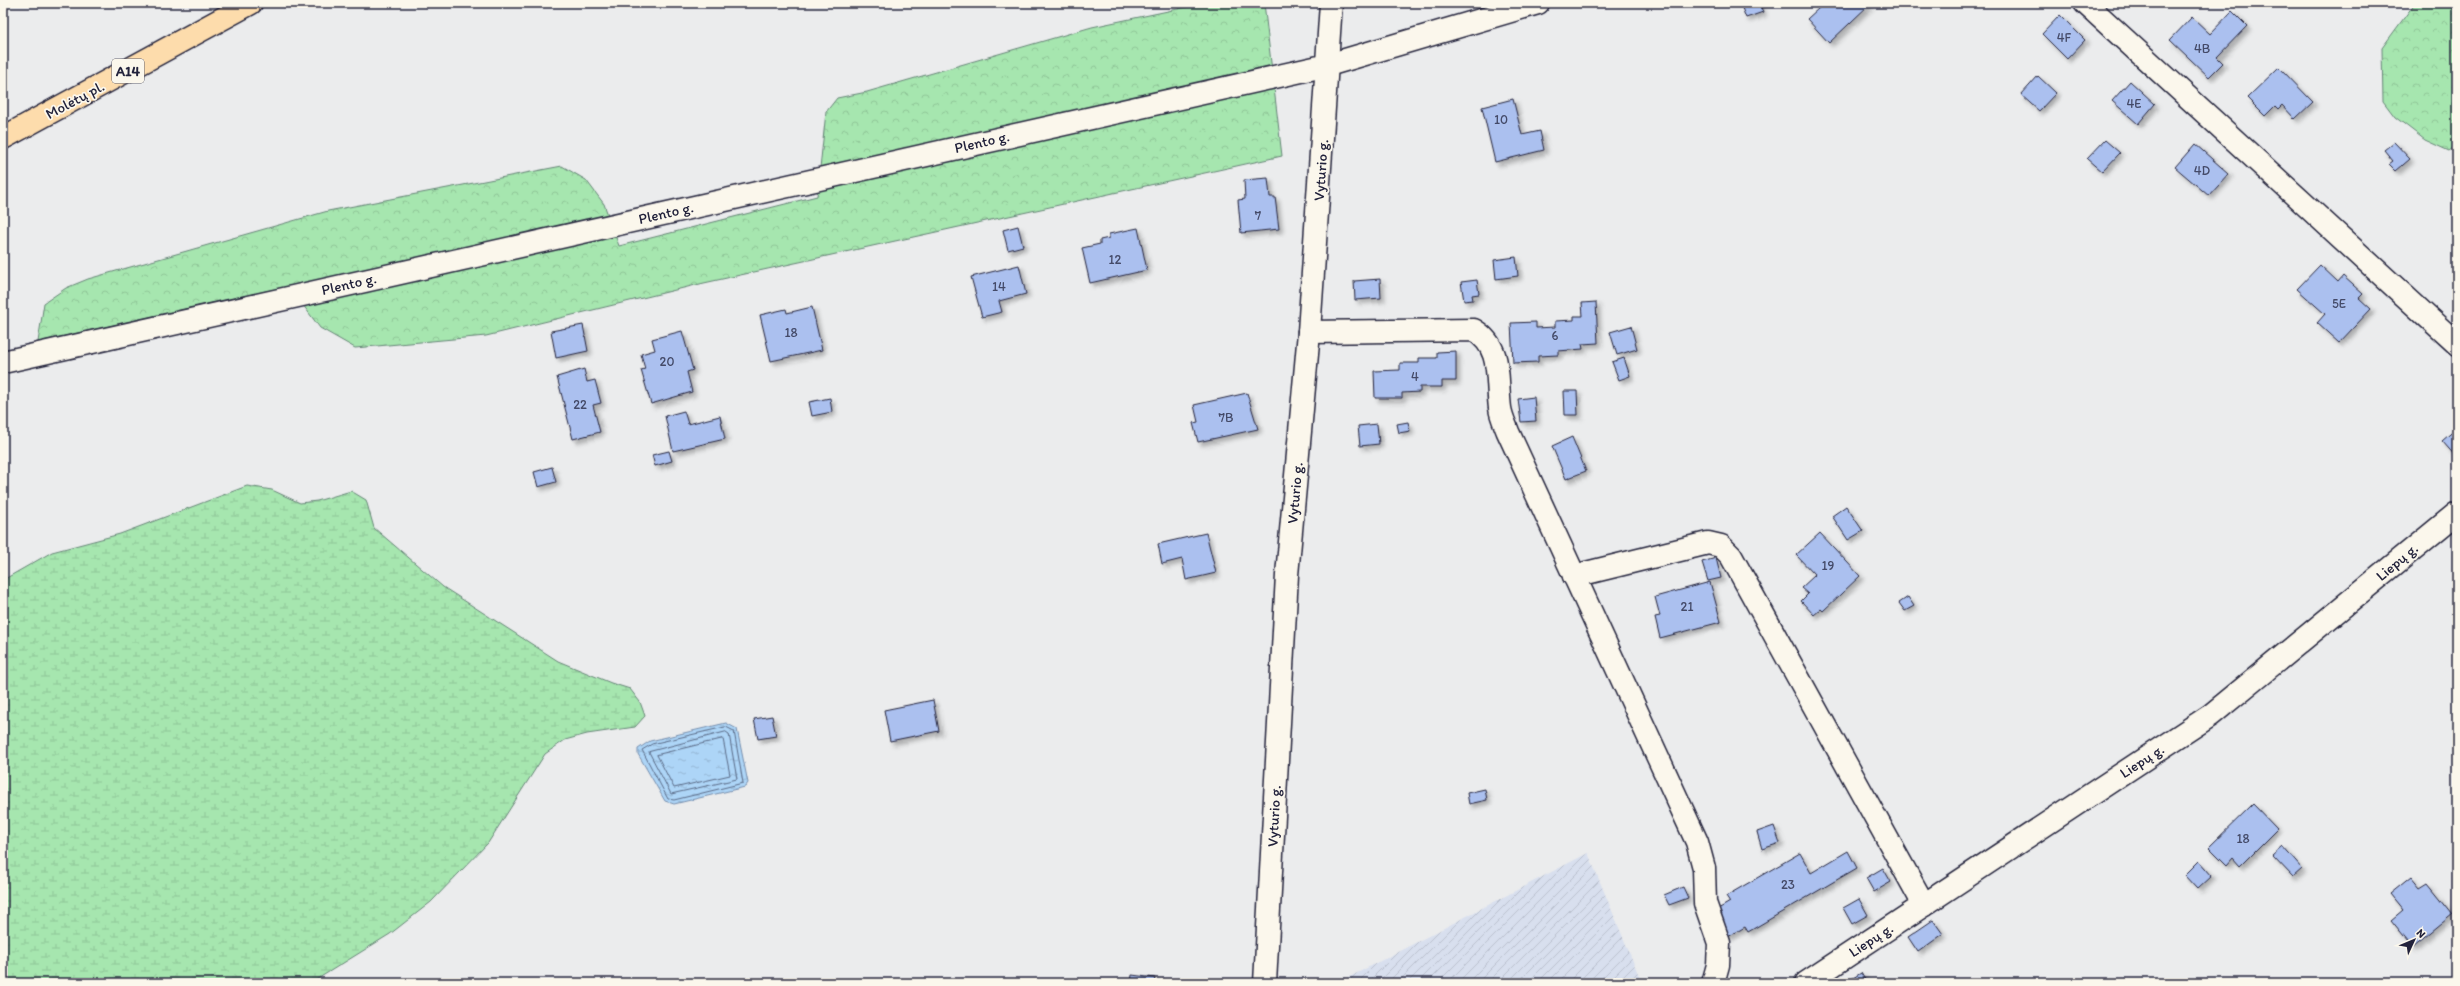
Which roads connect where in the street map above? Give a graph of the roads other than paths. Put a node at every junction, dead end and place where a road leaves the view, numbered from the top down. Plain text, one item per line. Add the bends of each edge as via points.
1 (251, 3) edge
2 (1331, 3) edge
3 (1538, 3) edge
4 (2085, 3) edge
5 (1328, 65) junction
6 (3, 138) edge
7 (1309, 332) junction
8 (2457, 344) edge
9 (3, 362) edge
10 (2457, 513) edge
11 (1574, 576) junction
12 (1924, 905) junction
13 (1264, 983) edge
14 (1714, 983) edge
15 (1806, 983) edge

1 - 6 highway, Molėtų pl. / A14
2 - 5 street, Vyturio g.
3 - 5 street, Plento g.
4 - 8 street
5 - 7 street, Vyturio g.
5 - 9 street, Plento g.
7 - 11 street via 1474,330 1486,337 1494,351 1500,410
7 - 13 street, Vyturio g. via 1288,575
10 - 12 street, Liepų g. via 2211,715
11 - 12 street via 1708,544 1721,546 1731,556
11 - 14 street via 1697,842 1704,868 1705,903 1719,943
12 - 15 street, Liepų g.

